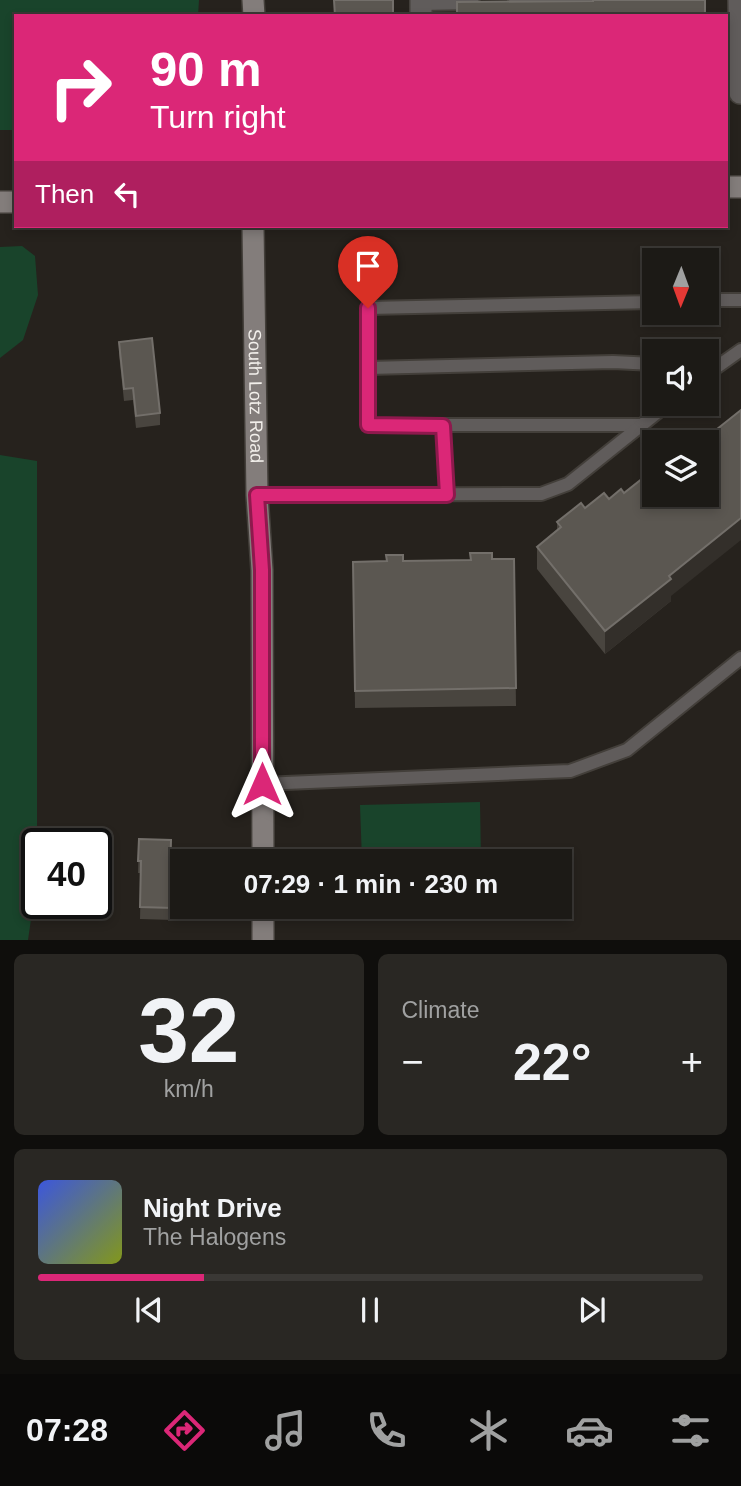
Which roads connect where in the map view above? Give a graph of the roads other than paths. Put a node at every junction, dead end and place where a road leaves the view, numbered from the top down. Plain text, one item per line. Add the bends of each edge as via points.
1 (614, 0) edge
2 (739, 0) edge
3 (490, 2) edge
4 (504, 2) edge
5 (421, 6) edge
6 (740, 93) edge
7 (253, 228) edge
8 (719, 300) edge
9 (741, 300) edge
10 (642, 302) edge
11 (741, 350) edge
12 (642, 363) edge
13 (719, 363) edge
14 (368, 368) junction
15 (653, 416) edge
16 (642, 425) junction
17 (443, 426) junction
18 (257, 495) junction
19 (447, 495) junction
20 (741, 658) edge
21 (262, 784) junction
22 (262, 849) edge
23 (263, 919) edge
24 (263, 940) edge

1 - 4 lane
2 - 6 street
3 - 5 lane
7 - 18 street, South Lotz Road
8 - 9 lane
10 - 14 lane via 368,308
11 - 13 lane
12 - 14 lane
14 - 17 lane via 368,425
15 - 16 lane
16 - 17 lane
16 - 19 lane via 568,484 541,494
17 - 19 lane
18 - 19 lane
18 - 21 street, South Lotz Road via 262,570
20 - 21 lane via 627,750 570,771
21 - 22 street, South Lotz Road
23 - 24 street

